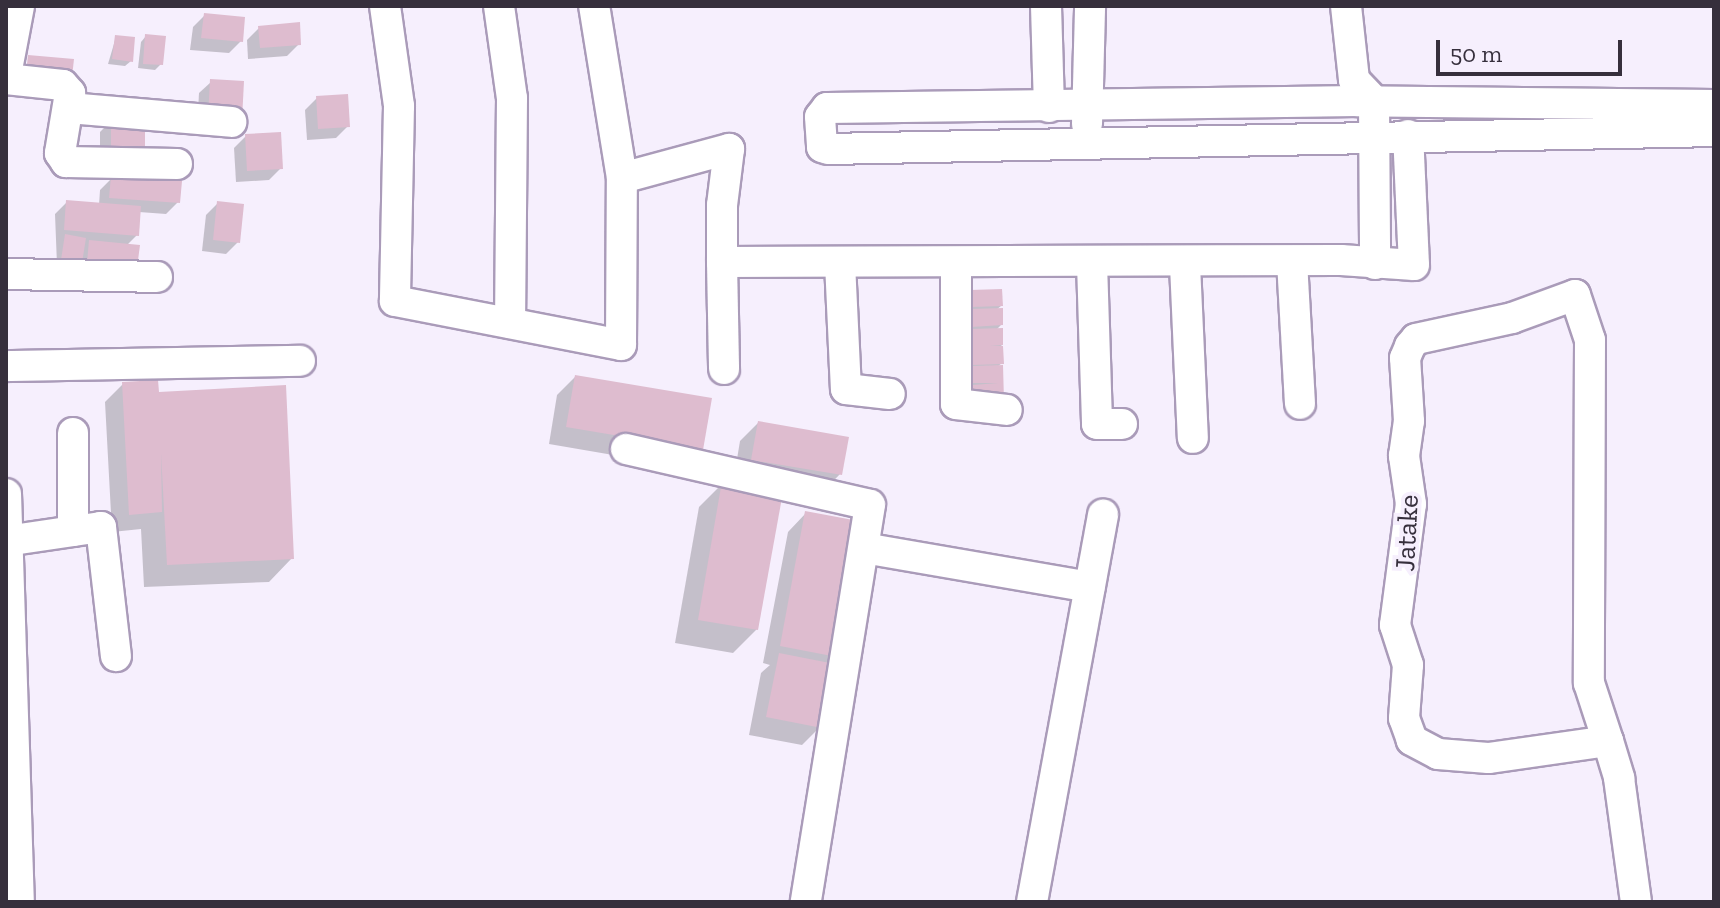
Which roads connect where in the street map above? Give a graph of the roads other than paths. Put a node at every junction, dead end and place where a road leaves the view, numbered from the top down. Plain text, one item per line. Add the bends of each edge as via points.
1 (19, 6) edge
2 (385, 6) edge
3 (499, 6) edge
4 (594, 6) edge
5 (1046, 6) edge
6 (1090, 6) edge
7 (1346, 6) edge
8 (6, 77) edge
9 (1355, 94) junction
10 (1714, 105) edge
11 (1087, 106) junction
12 (1049, 107) junction
13 (69, 108) junction
14 (231, 122) dead end
15 (1714, 131) edge
16 (1408, 135) junction
17 (1339, 136) junction
18 (1372, 137) junction
19 (1087, 146) junction
20 (177, 164) dead end
21 (622, 178) junction
22 (1292, 261) junction
23 (722, 262) junction
24 (840, 263) junction
25 (956, 263) junction
26 (1092, 263) junction
27 (1375, 264) junction
28 (1185, 265) junction
29 (6, 274) edge
30 (157, 277) dead end
31 (510, 323) junction
32 (300, 361) dead end
33 (6, 366) edge
34 (724, 369) dead end
35 (890, 394) dead end
36 (1300, 404) dead end
37 (1007, 410) dead end
38 (1122, 424) dead end
39 (73, 433) dead end
40 (1193, 438) dead end
41 (626, 449) dead end
42 (6, 494) edge
43 (1103, 514) dead end
44 (73, 531) junction
45 (8, 540) edge
46 (864, 548) junction
47 (1090, 587) junction
48 (116, 656) dead end
49 (1608, 741) junction
50 (19, 902) edge
51 (806, 902) edge
52 (1032, 902) edge
53 (1636, 902) edge

1 - 8 street
2 - 31 street via 399,106 395,301
3 - 31 street via 512,98
4 - 21 street
5 - 12 street
6 - 11 street
7 - 9 street
8 - 13 street via 63,85 70,93
9 - 10 street
9 - 11 street
9 - 17 street
9 - 18 street
11 - 12 street
11 - 19 street
12 - 19 street via 827,108 820,117 822,147
13 - 14 street
13 - 20 street via 60,153 66,162
15 - 16 street
16 - 18 street
16 - 27 street via 1414,265
17 - 18 street
17 - 19 street
18 - 27 street
21 - 23 street via 729,149
21 - 31 street via 621,345
22 - 27 street
22 - 28 street
22 - 36 street
23 - 24 street
23 - 34 street
24 - 25 street
24 - 35 street via 846,389
25 - 26 street
25 - 37 street via 956,404
26 - 28 street
26 - 38 street via 1097,424
28 - 40 street
29 - 30 street
32 - 33 street
39 - 44 street
41 - 46 street via 870,505
42 - 45 street
43 - 47 street
44 - 45 street
44 - 48 street via 101,527
45 - 50 street
46 - 47 street
46 - 51 street
47 - 52 street
49 - 49 street, Jatake via 1587,660 1592,604 1590,340 1575,295 1512,318 1416,339 1410,346 1405,358 1409,421 1404,456 1411,504 1395,625 1408,665 1404,718 1412,740 1438,754 1488,758
49 - 53 street via 1624,801

